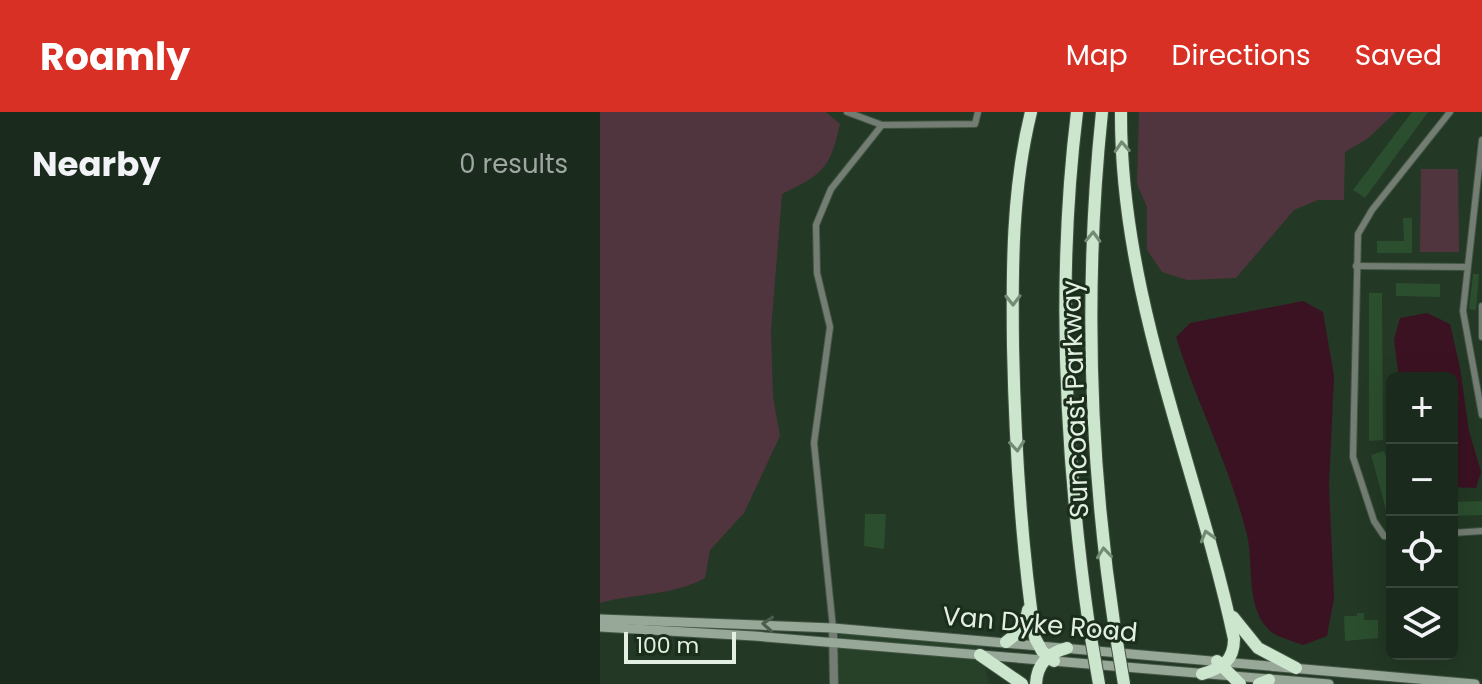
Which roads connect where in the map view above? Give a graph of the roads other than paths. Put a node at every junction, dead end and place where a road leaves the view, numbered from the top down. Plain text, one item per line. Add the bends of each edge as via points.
1 (847, 112) edge
2 (978, 112) edge
3 (1031, 112) edge
4 (1077, 112) edge
5 (1102, 112) edge
6 (1121, 112) edge
7 (1450, 112) edge
8 (882, 125) junction
9 (1482, 140) edge
10 (1356, 266) junction
11 (1467, 267) junction
12 (1482, 306) edge
13 (1482, 337) edge
14 (1482, 415) edge
15 (1482, 531) edge
16 (1458, 533) edge
17 (1386, 536) edge
18 (1029, 599) junction
19 (1229, 611) junction
20 (600, 619) edge
21 (605, 628) edge
22 (833, 628) junction
23 (600, 636) edge
24 (1006, 642) junction
25 (834, 643) junction
26 (1038, 646) junction
27 (1067, 648) junction
28 (980, 655) junction
29 (1049, 659) junction
30 (1222, 663) junction
31 (1296, 668) junction
32 (1202, 674) junction
33 (1238, 680) edge
34 (1264, 682) edge
35 (834, 684) edge
36 (1022, 684) edge
37 (1036, 684) edge
38 (1099, 684) edge
39 (1124, 684) edge
40 (1329, 684) edge
41 (1475, 684) edge

1 - 8 street
2 - 8 street via 975,124
3 -> 18 highway via 1012,259 1014,415
4 - 38 highway, Suncoast Parkway, bridge via 1066,357 1075,521
39 -> 5 highway, Suncoast Parkway, bridge via 1100,510 1091,374
19 -> 6 highway via 1141,297 1126,203
7 - 10 street via 1372,210 1358,234
8 - 22 street via 831,189 816,225 817,273 830,327 814,443
9 - 11 street
10 - 11 street
10 - 17 street via 1353,457 1374,521
11 - 14 street via 1463,311
12 - 13 street
15 - 16 street
18 - 24 highway via 1024,628
18 - 26 highway
19 - 30 highway via 1234,645
19 - 31 highway via 1250,641
22 -> 20 main road, Van Dyke Road
21 - 23 main road
21 - 25 main road, Van Dyke Road
22 - 24 main road, Van Dyke Road
22 - 25 street
24 - 26 main road, Van Dyke Road
25 - 28 main road, Van Dyke Road
25 - 35 street
26 - 27 main road, Van Dyke Road
26 - 29 highway
27 - 29 highway
27 - 30 main road, Van Dyke Road
28 - 29 main road, Van Dyke Road
28 - 36 highway
29 - 32 main road, Van Dyke Road
29 - 37 highway via 1037,672
30 - 31 main road, Van Dyke Road
30 - 32 highway
30 - 33 highway
31 - 41 main road, Van Dyke Road
32 - 33 main road, Van Dyke Road
33 - 34 main road, Van Dyke Road
34 - 40 main road, Van Dyke Road

